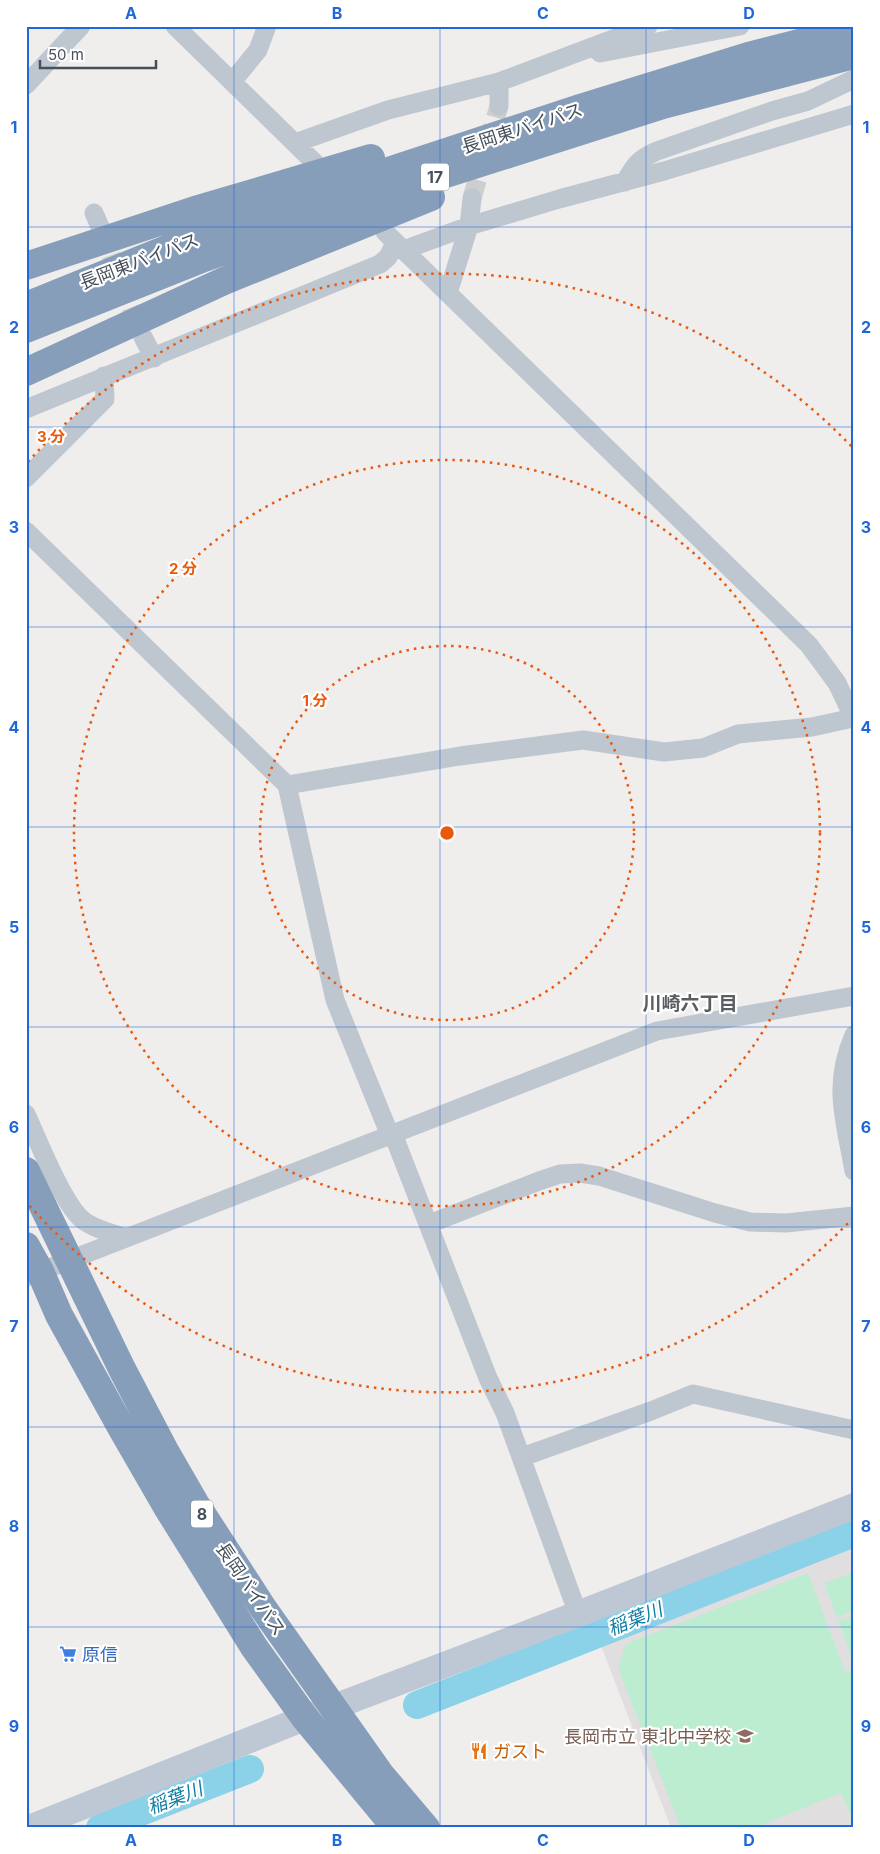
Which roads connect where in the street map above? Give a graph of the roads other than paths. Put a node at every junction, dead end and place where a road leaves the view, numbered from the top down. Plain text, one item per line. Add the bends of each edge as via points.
1 (82, 26) edge
2 (175, 26) edge
3 (268, 26) edge
4 (648, 26) edge
5 (740, 26) edge
6 (854, 29) edge
7 (854, 55) edge
8 (748, 56) junction
9 (550, 63) junction
10 (854, 79) edge
11 (232, 82) junction
12 (499, 82) junction
13 (26, 85) edge
14 (663, 105) junction
15 (499, 106) tunnel mouth
16 (854, 114) edge
17 (295, 143) junction
18 (316, 164) dead end
19 (625, 182) junction
20 (472, 198) tunnel mouth
21 (469, 226) junction
22 (385, 232) dead end
23 (404, 250) junction
24 (26, 266) edge
25 (448, 293) junction
26 (26, 306) edge
27 (26, 329) edge
28 (143, 337) tunnel mouth
29 (154, 358) junction
30 (26, 372) edge
31 (104, 376) junction
32 (26, 409) edge
33 (26, 478) edge
34 (26, 531) edge
35 (854, 718) edge
36 (287, 785) junction
37 (854, 996) edge
38 (854, 1035) edge
39 (26, 1114) edge
40 (393, 1134) junction
41 (26, 1171) edge
42 (854, 1171) edge
43 (854, 1216) edge
44 (429, 1224) junction
45 (126, 1238) junction
46 (26, 1246) edge
47 (69, 1259) junction
48 (33, 1274) edge
49 (854, 1430) edge
50 (522, 1458) junction
51 (854, 1506) edge
52 (578, 1614) junction
53 (334, 1708) junction
54 (305, 1718) junction
55 (29, 1828) edge
56 (396, 1828) edge
57 (426, 1828) edge

1 - 13 street
2 - 11 street
3 - 11 street via 258,50
4 - 9 street
5 - 9 street
6 - 8 highway, 長岡東バイパス / 17
7 - 14 highway, 長岡東バイパス / 17
8 - 24 highway, 17 via 677,70 496,122 195,210
8 - 26 highway, 長岡東バイパス / 17 via 352,183 184,242
9 - 12 street
10 - 19 street via 808,101 641,158
11 - 17 street
12 - 15 street
12 - 17 street via 388,110
14 - 27 highway, 長岡東バイパス / 17 via 316,217
14 - 30 highway, 17 via 275,260
16 - 19 street
17 - 18 street
19 - 21 street
20 - 21 street
21 - 23 street
21 - 25 street
22 - 23 street
23 - 25 street
23 - 29 street via 392,249 380,264
25 - 35 street via 809,645 837,683
28 - 29 street
29 - 31 street
31 - 32 street
31 - 33 street via 105,399
34 - 36 street
35 - 36 street via 812,727 738,734 704,748 664,752 583,740
36 - 40 street via 335,1000 386,1128
37 - 40 street via 657,1031
38 - 42 street via 841,1084 841,1100
39 - 45 street via 70,1206 82,1220 94,1227
40 - 44 street
40 - 45 street
41 - 47 highway, 長岡バイパス / 8
43 - 44 street via 786,1223 750,1222 580,1173 560,1174 539,1181
44 - 50 street
45 - 47 street
46 - 48 highway, 長岡バイパス / 8
47 - 48 street
47 - 53 highway, 長岡バイパス / 8 via 122,1369 195,1504
48 - 54 highway, 長岡バイパス / 8 via 167,1507 254,1647
49 - 50 street via 693,1394
50 - 52 street
51 - 52 street
52 - 53 street
53 - 54 street
53 - 57 highway, 長岡バイパス / 8 via 382,1775
54 - 55 street
54 - 56 highway, 長岡バイパス / 8

